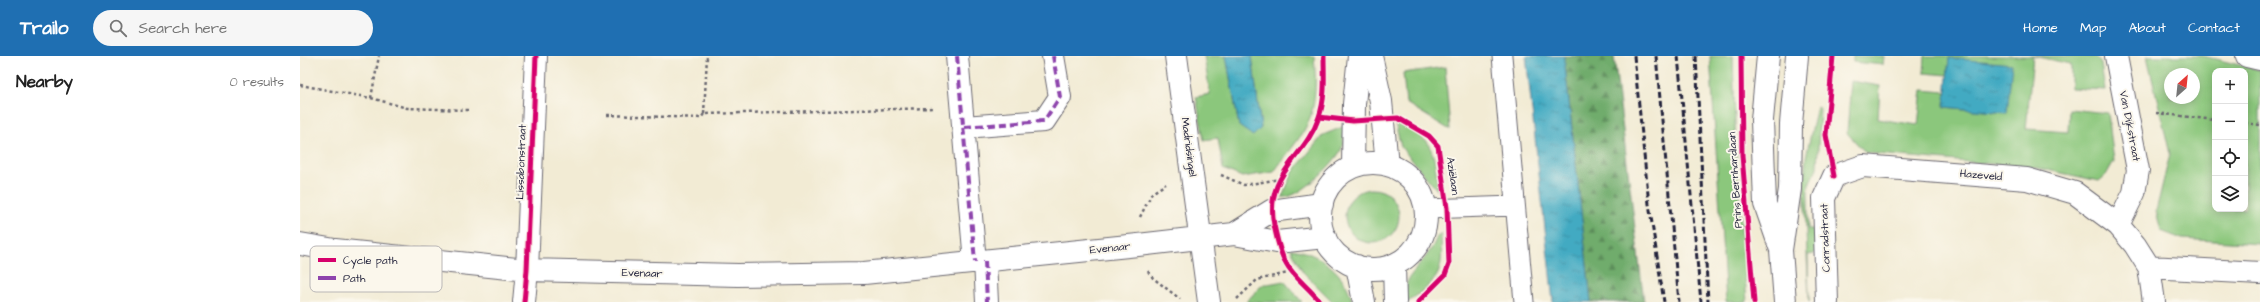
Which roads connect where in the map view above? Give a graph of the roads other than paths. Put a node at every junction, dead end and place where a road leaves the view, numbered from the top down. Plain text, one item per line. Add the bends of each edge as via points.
1 (536, 56) edge
2 (957, 56) edge
3 (1053, 56) edge
4 (1176, 56) edge
5 (1359, 56) edge
6 (1371, 56) edge
7 (1502, 56) edge
8 (1768, 56) edge
9 (1797, 56) edge
10 (2116, 56) edge
11 (2246, 56) edge
12 (2260, 59) edge
13 (963, 117) junction
14 (1387, 165) junction
15 (1353, 167) junction
16 (1834, 176) joint
17 (1322, 204) junction
18 (1515, 206) junction
19 (1426, 209) junction
20 (2118, 224) junction
21 (1234, 234) junction
22 (1324, 237) junction
23 (1202, 238) junction
24 (300, 244) edge
25 (312, 246) edge
26 (1781, 250) junction
27 (442, 261) edge
28 (980, 262) junction
29 (1394, 265) junction
30 (1357, 266) junction
31 (2149, 267) junction
32 (527, 270) junction
33 (2260, 273) edge
34 (524, 302) edge
35 (987, 302) edge
36 (1209, 302) edge
37 (1364, 302) edge
38 (1395, 302) edge
39 (1524, 302) edge
40 (1785, 302) edge
41 (1827, 302) edge
42 (2154, 302) edge

1 - 32 street, Lissabonstraat
2 - 13 street
3 - 13 street via 1060,97 1044,121
4 - 23 street, Madridsingel
5 - 15 street via 1354,104
6 - 14 street via 1381,101
7 - 18 lane
8 - 26 street via 1762,120 1765,204
9 - 26 street via 1791,124 1790,189
10 - 20 street, Van Dijkstraat via 2138,170 2134,193
11 - 12 street
13 - 28 street
14 - 15 street via 1370,163
14 - 19 street via 1397,168 1413,181 1422,194
15 - 17 street via 1332,182
16 - 20 street, Hazeveld via 1863,166 2027,179 2075,193
16 - 41 street, Conradstraat via 1824,198
17 - 21 street, Evenaar via 1271,211
17 - 22 street via 1320,221
18 - 19 lane
18 - 39 lane
19 - 29 street via 1425,228 1417,246
20 - 31 street
21 - 22 street, Evenaar via 1277,242
21 - 23 street, Evenaar
22 - 30 street via 1341,258
23 - 28 street, Evenaar
23 - 36 street, Madridsingel
24 - 25 street, Evenaar
26 - 40 street
27 - 32 street, Evenaar
28 - 32 street, Evenaar via 864,273 809,274 738,275
28 - 35 street
29 - 30 street via 1376,269
29 - 38 street
30 - 37 street
31 - 33 street
31 - 42 street
32 - 34 street, Lissabonstraat

